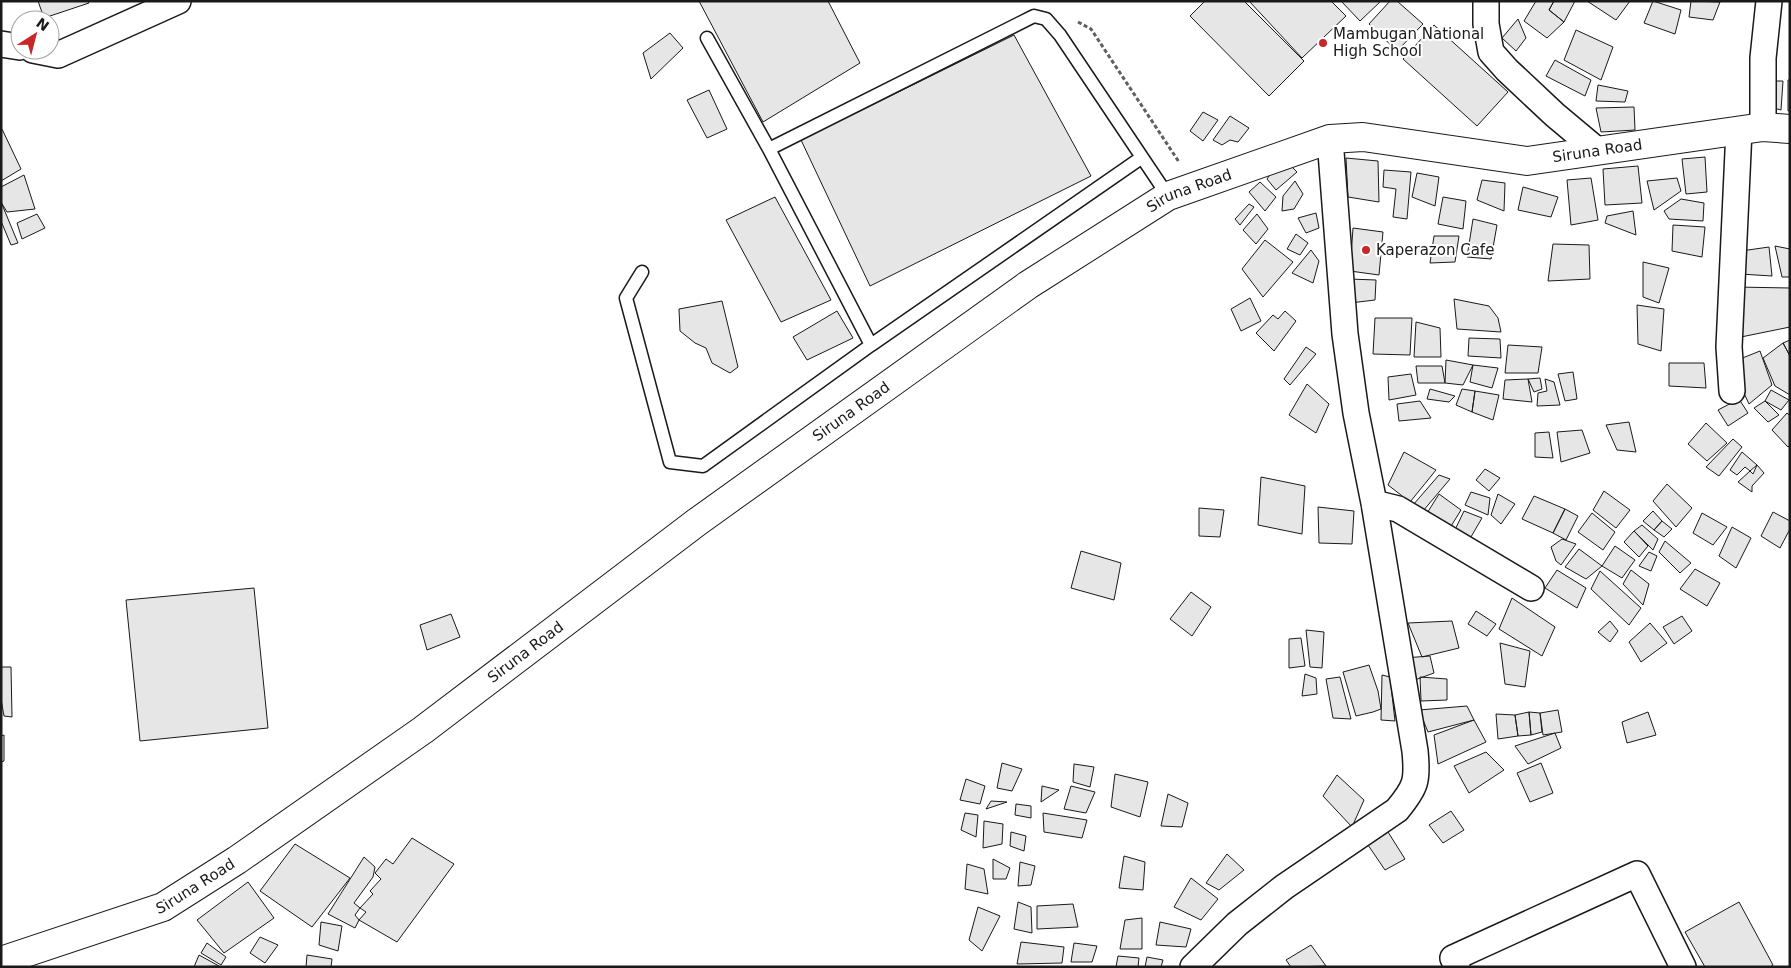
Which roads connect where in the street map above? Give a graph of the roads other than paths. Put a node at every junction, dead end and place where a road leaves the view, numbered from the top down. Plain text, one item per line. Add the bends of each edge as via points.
1 (178, 1) edge
2 (1486, 1) edge
3 (1769, 1) edge
4 (707, 38) dead end
5 (60, 54) edge
6 (1751, 128) junction
7 (1790, 129) edge
8 (1330, 139) junction
9 (769, 149) junction
10 (1598, 151) junction
11 (1141, 158) junction
12 (1168, 196) junction
13 (642, 272) dead end
14 (871, 345) junction
15 (1732, 390) dead end
16 (1374, 503) junction
17 (1531, 588) dead end
18 (1, 961) edge
19 (1193, 967) edge
20 (1457, 967) edge
21 (1683, 967) edge

1 - 5 street
2 - 10 street via 1491,52 1555,115
3 - 6 street
4 - 9 lane
6 - 7 street, Siruna Road
6 - 10 street, Siruna Road
6 - 15 street via 1729,348
8 - 10 street, Siruna Road via 1363,137 1527,161
8 - 12 street, Siruna Road
8 - 16 street via 1345,334 1356,413
9 - 11 lane via 1034,16 1046,19 1060,35
9 - 14 lane
11 - 12 lane
11 - 14 lane
12 - 18 street, Siruna Road via 1020,291 697,522 423,730 237,860 163,907
13 - 14 lane via 626,298 670,462 703,466
16 - 17 street via 1398,508
16 - 19 street via 1416,751 1417,775 1410,795 1386,819 1237,924
20 - 21 street via 1453,958 1637,874

